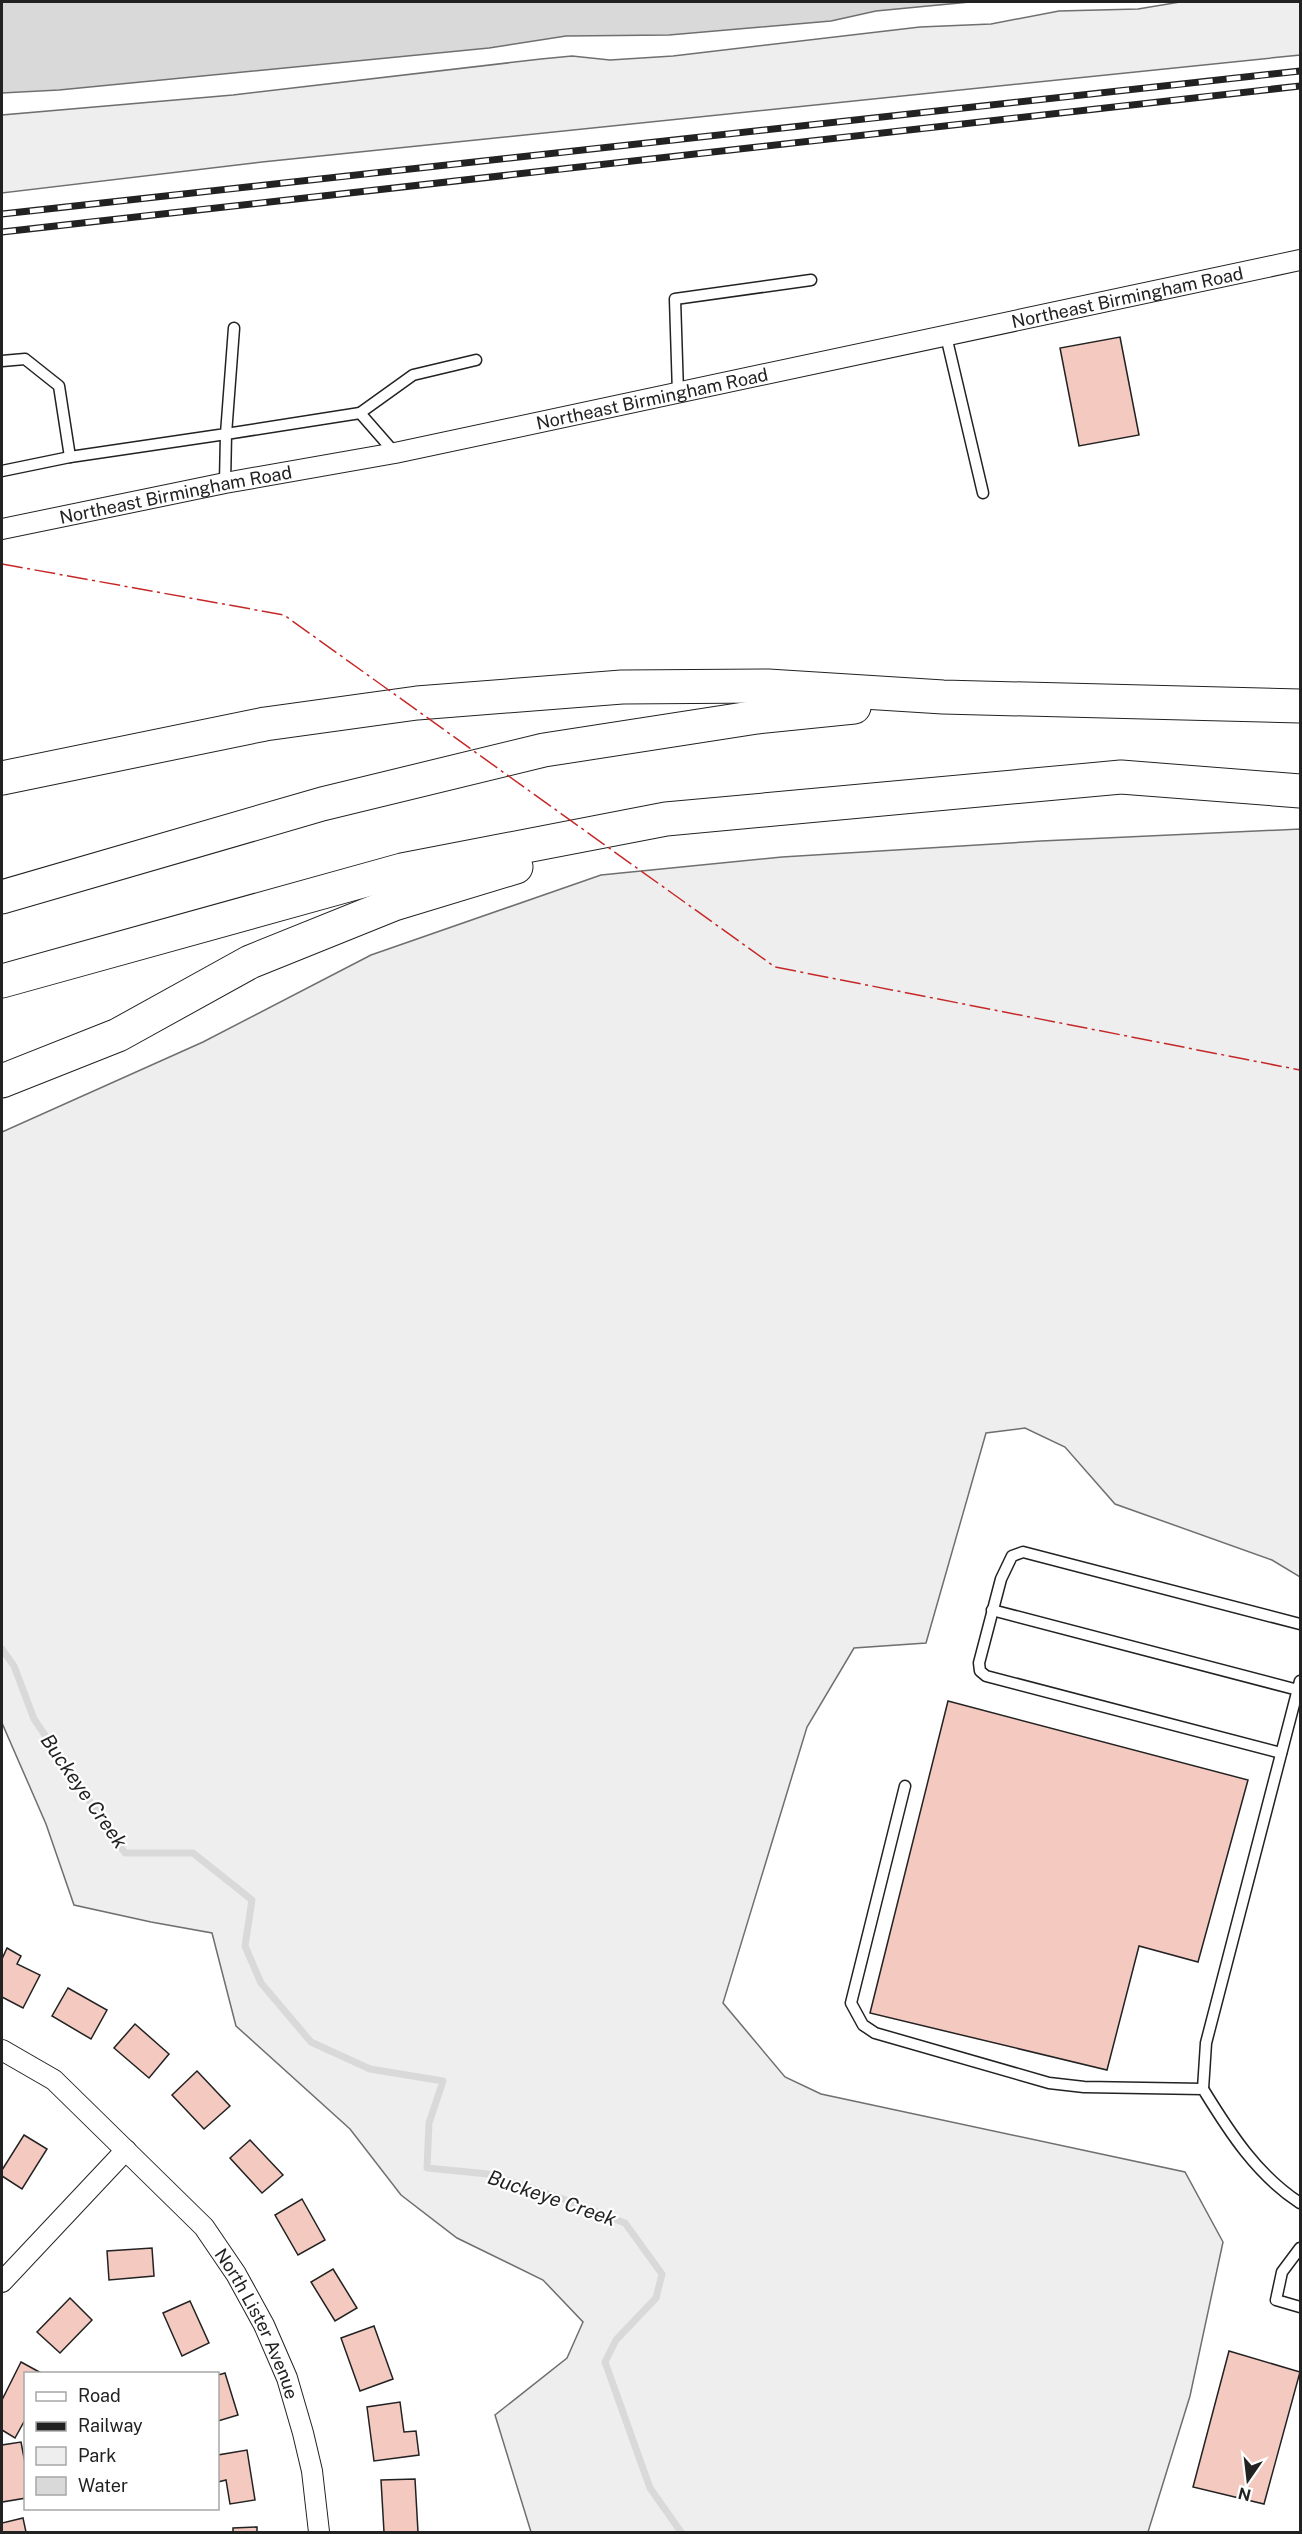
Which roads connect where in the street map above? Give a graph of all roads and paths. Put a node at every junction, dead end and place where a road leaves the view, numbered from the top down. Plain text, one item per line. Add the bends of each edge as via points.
1 (1300, 260) edge
2 (811, 280) dead end
3 (234, 328) dead end
4 (946, 336) junction
5 (476, 360) dead end
6 (2, 362) edge
7 (678, 393) junction
8 (360, 413) junction
9 (226, 434) junction
10 (395, 453) junction
11 (70, 457) junction
12 (2, 471) edge
13 (225, 483) junction
14 (983, 493) dead end
15 (2, 530) edge
16 (943, 697) junction
17 (1300, 706) edge
18 (2, 778) edge
19 (1300, 791) edge
20 (666, 819) junction
21 (2, 897) edge
22 (2, 981) edge
23 (2, 1081) edge
24 (992, 1610) junction
25 (1300, 1624) edge
26 (1299, 1685) edge
27 (1281, 1753) junction
28 (905, 1786) dead end
29 (2, 2050) edge
30 (1203, 2089) junction
31 (126, 2150) junction
32 (1300, 2203) edge
33 (1300, 2248) edge
34 (2, 2282) edge
35 (1300, 2307) edge
36 (319, 2532) edge

1 - 4 street, Northeast Birmingham Road
2 - 7 lane via 675,299
3 - 9 lane
4 - 7 street, Northeast Birmingham Road
4 - 14 lane
5 - 8 lane via 413,375
6 - 11 lane via 26,360 59,386
7 - 10 street, Northeast Birmingham Road
8 - 9 lane
8 - 10 lane
9 - 11 lane
9 - 13 lane
10 - 13 street, Northeast Birmingham Road
11 - 12 lane
13 - 15 street, Northeast Birmingham Road
16 - 17 highway
16 - 18 highway via 768,686 622,687 508,694 265,724
16 - 21 highway via 758,717 544,750 322,804
19 - 20 highway via 1121,777
20 - 22 highway via 402,870
20 - 23 highway via 394,904 250,962 118,1035
24 - 25 lane via 1012,1556 1023,1552
24 - 26 lane
24 - 27 lane via 979,1663 986,1676
26 - 27 lane
27 - 30 lane via 1206,2043
28 - 30 lane via 851,2003 863,2025 875,2033 1049,2083
29 - 31 street, North Lister Avenue via 54,2080
30 - 32 lane via 1248,2156 1278,2189
31 - 34 street
31 - 36 street, North Lister Avenue via 204,2227 237,2274 264,2325 287,2378 303,2433
33 - 35 lane via 1282,2272 1276,2300

